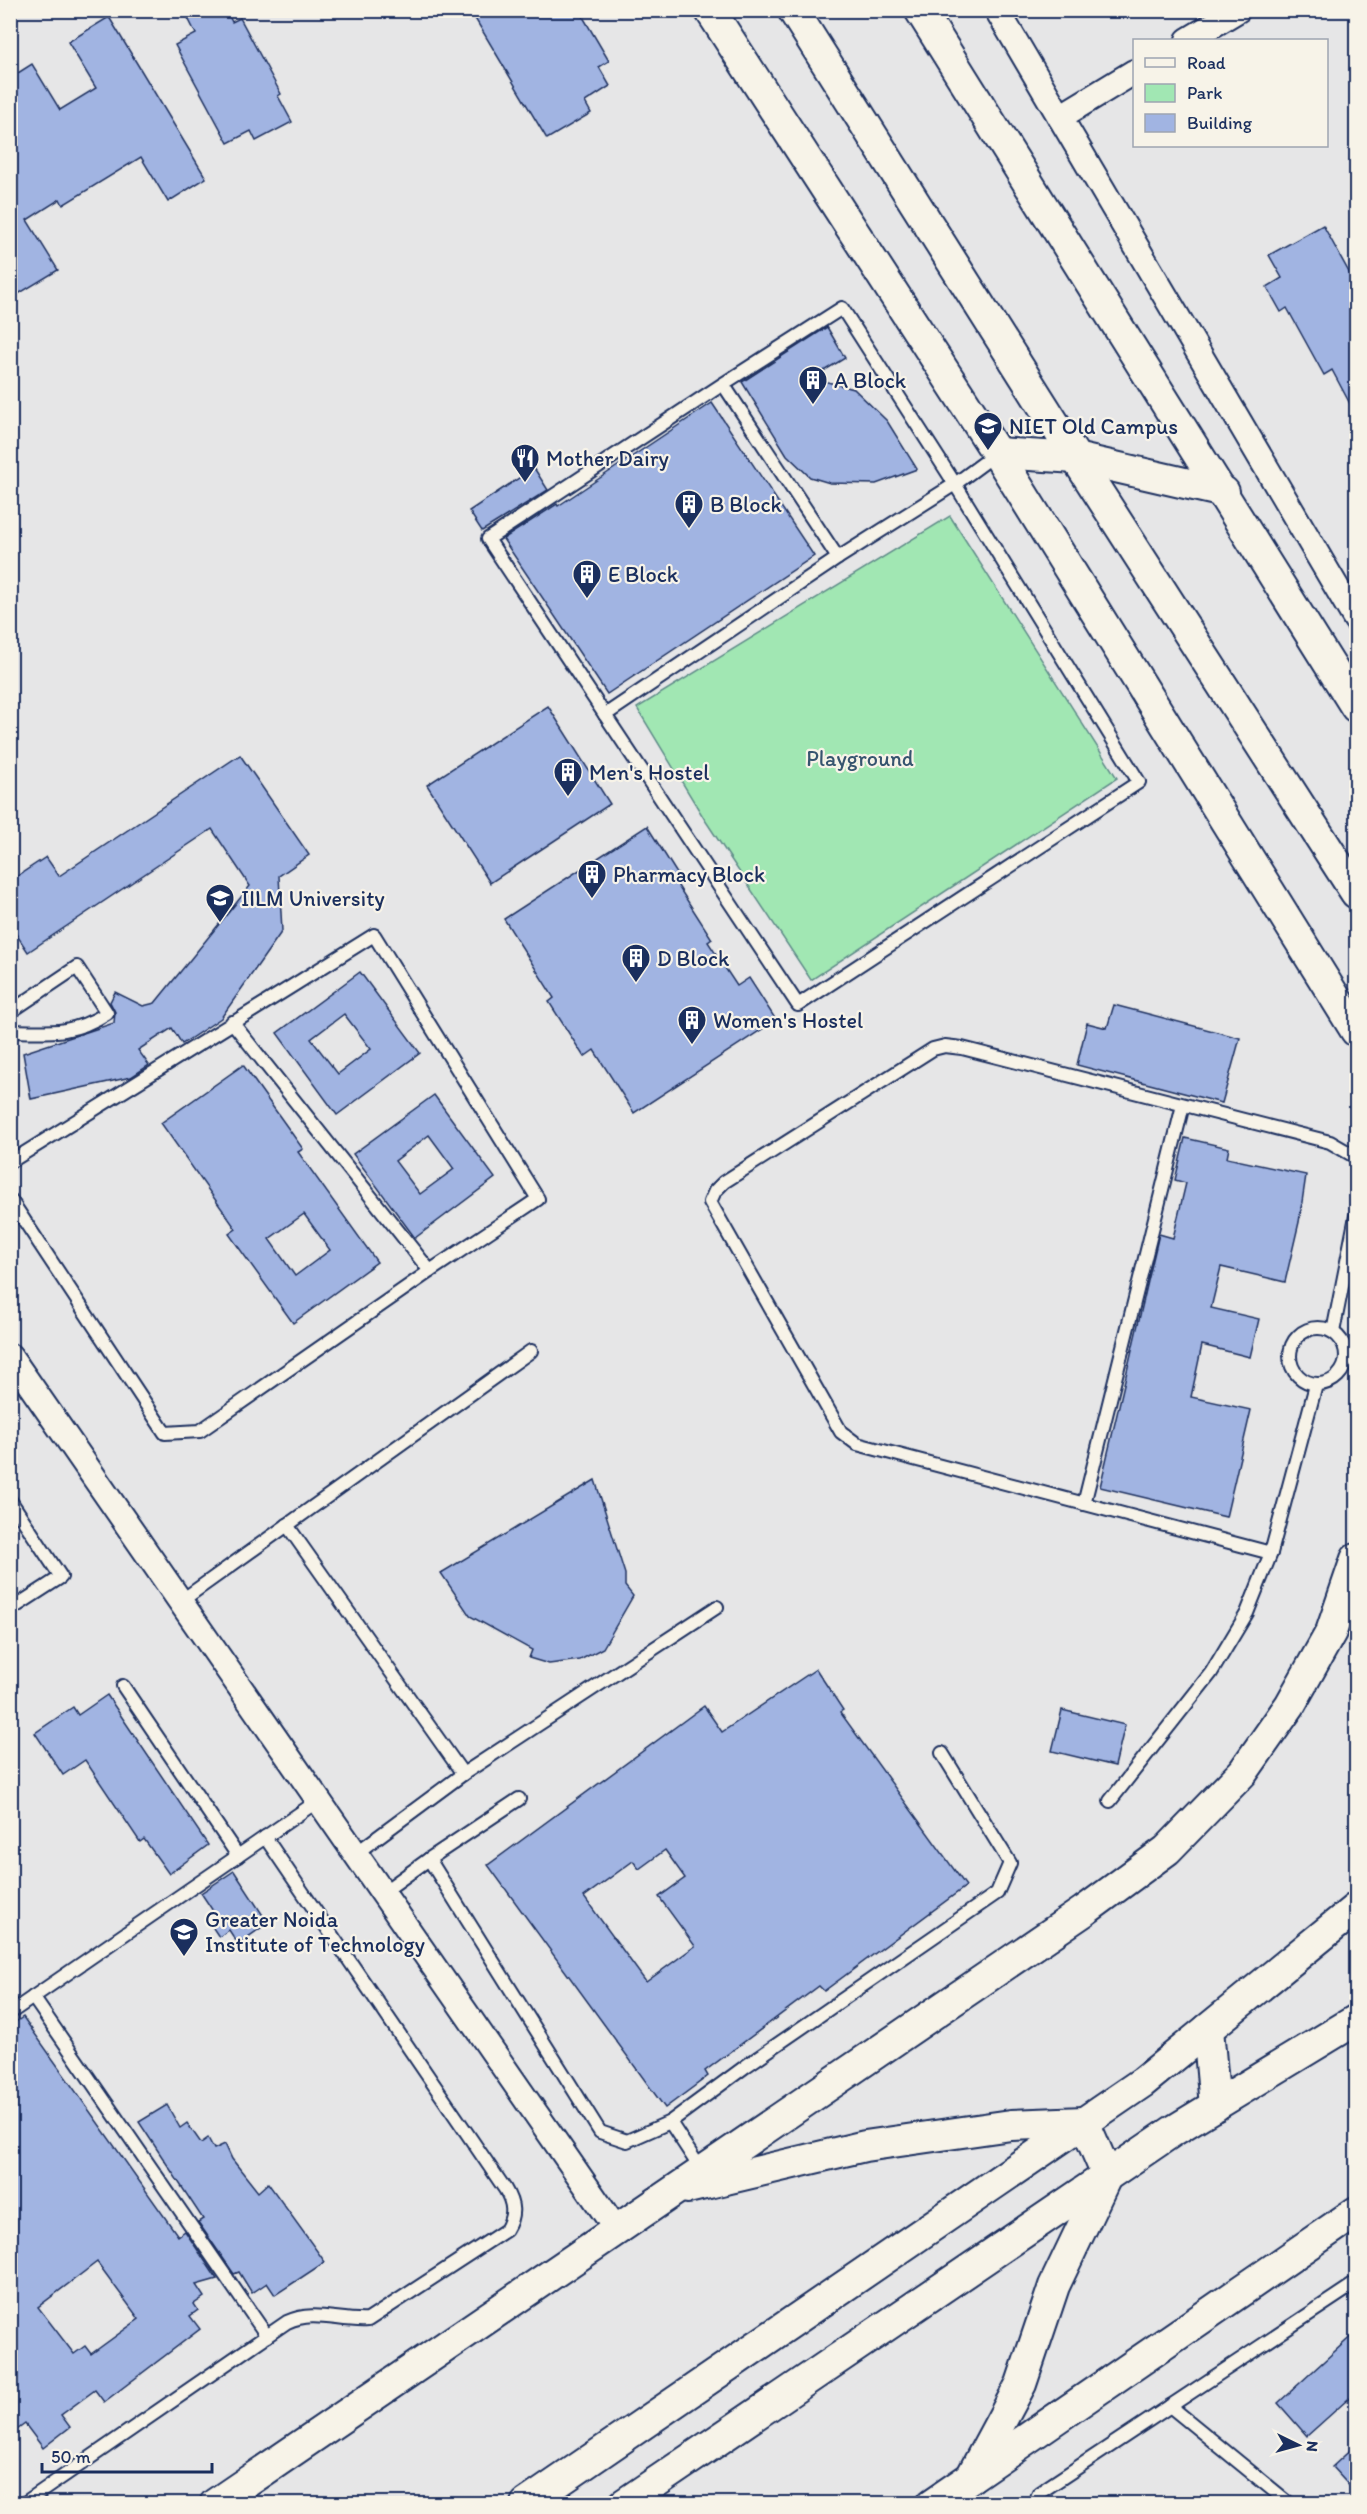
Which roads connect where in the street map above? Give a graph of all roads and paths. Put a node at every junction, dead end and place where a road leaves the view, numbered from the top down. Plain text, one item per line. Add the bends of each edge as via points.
1 (710, 10) edge
2 (793, 10) edge
3 (920, 10) edge
4 (997, 10) edge
5 (1238, 10) edge
6 (1190, 39) edge
7 (1133, 73) edge
8 (1060, 117) junction
9 (723, 384) junction
10 (997, 453) junction
11 (1076, 458) junction
12 (956, 484) junction
13 (1224, 492) junction
14 (838, 558) junction
15 (1356, 620) edge
16 (1356, 707) edge
17 (605, 715) junction
18 (1356, 893) edge
19 (10, 1012) edge
20 (232, 1022) junction
21 (10, 1031) edge
22 (1356, 1031) edge
23 (1184, 1105) junction
24 (1356, 1157) edge
25 (10, 1162) edge
26 (10, 1199) edge
27 (1356, 1216) edge
28 (430, 1271) junction
29 (1333, 1332) junction
30 (531, 1351) dead end
31 (1351, 1366) edge
32 (14, 1368) edge
33 (1316, 1385) junction
34 (10, 1500) edge
35 (1084, 1504) junction
36 (287, 1525) junction
37 (1271, 1553) junction
38 (1356, 1559) edge
39 (180, 1601) junction
40 (717, 1607) dead end
41 (10, 1610) edge
42 (123, 1686) dead end
43 (942, 1753) dead end
44 (463, 1774) junction
45 (519, 1799) dead end
46 (319, 1800) junction
47 (1110, 1801) dead end
48 (265, 1837) junction
49 (355, 1854) junction
50 (238, 1856) junction
51 (429, 1858) junction
52 (382, 1893) junction
53 (1356, 1908) edge
54 (33, 1997) junction
55 (10, 2013) edge
56 (1356, 2020) edge
57 (1208, 2029) junction
58 (1215, 2106) junction
59 (670, 2122) junction
60 (1084, 2122) junction
61 (702, 2171) junction
62 (1107, 2175) junction
63 (670, 2192) junction
64 (1356, 2212) edge
65 (616, 2229) junction
66 (1356, 2283) edge
67 (267, 2336) junction
68 (1170, 2406) junction
69 (572, 2472) junction
70 (971, 2477) junction
71 (23, 2504) edge
72 (215, 2504) edge
73 (506, 2504) edge
74 (526, 2504) edge
75 (624, 2504) edge
76 (932, 2504) edge
77 (1034, 2504) edge
78 (1290, 2504) edge

1 - 10 street
2 - 11 street
3 - 13 street
4 - 8 street
5 - 6 street
7 - 8 street
8 - 15 street
9 - 12 lane via 842,308
9 - 14 lane
9 - 17 lane via 488,539
10 - 11 street
10 - 12 lane
10 - 22 street
11 - 13 street
11 - 18 street
12 - 14 lane
12 - 17 lane via 1139,782 798,1005
13 - 16 street
14 - 17 lane
19 - 21 lane via 77,967 107,1013 88,1025 62,1032
20 - 25 lane
20 - 28 lane
20 - 28 lane via 374,934 538,1199
23 - 24 lane via 1330,1142
23 - 35 lane
23 - 35 lane via 945,1046 933,1049 724,1182 710,1202 841,1432 858,1444
26 - 28 lane via 165,1433 200,1431
27 - 29 lane
29 - 31 lane via 1345,1347
29 - 33 lane via 1325,1328 1306,1330 1292,1343 1293,1370
30 - 36 lane
31 - 33 lane via 1334,1380
32 - 39 street
33 - 37 lane
34 - 41 lane via 61,1577
35 - 37 lane
36 - 39 lane
36 - 44 lane
37 - 47 lane via 1247,1613 1211,1673
38 - 61 street via 1331,1632 1290,1705 1242,1772 1167,1850 1084,1911
39 - 46 street
40 - 44 lane
42 - 50 lane
43 - 59 lane via 1010,1863 997,1893
44 - 49 lane
45 - 51 lane
46 - 48 lane
46 - 49 street
48 - 50 lane
48 - 67 lane via 505,2189 513,2208 506,2230 378,2315 357,2321 300,2316
49 - 52 street
50 - 54 lane
51 - 52 lane
51 - 59 lane via 600,2132 627,2141
52 - 65 street
53 - 57 street
54 - 55 lane
54 - 67 lane
56 - 58 street
57 - 58 street
57 - 60 street via 1143,2082
58 - 62 street
59 - 61 lane
60 - 62 street
60 - 63 street via 1011,2125 865,2146
60 - 69 street
61 - 63 street
62 - 70 street via 1054,2286 1021,2384
62 - 75 street
63 - 65 street
64 - 70 street
65 - 72 street
66 - 68 lane
67 - 71 lane
68 - 77 lane via 1039,2493
68 - 78 lane
69 - 73 street
69 - 74 street
70 - 76 street

